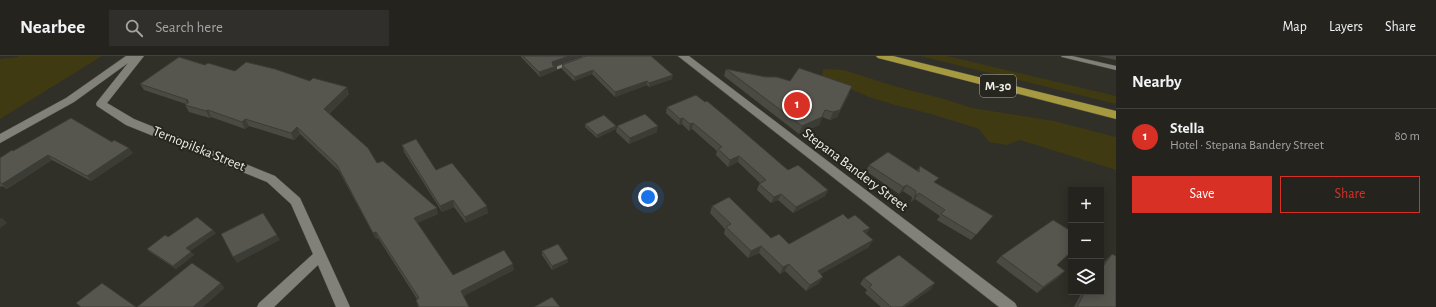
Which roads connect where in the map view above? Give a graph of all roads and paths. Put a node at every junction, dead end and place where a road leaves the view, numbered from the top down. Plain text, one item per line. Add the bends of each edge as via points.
1 (132, 56) edge
2 (139, 56) edge
3 (591, 56) edge
4 (683, 56) edge
5 (881, 56) edge
6 (1064, 56) edge
7 (556, 68) edge
8 (1116, 68) edge
9 (1116, 115) edge
10 (0, 139) edge
11 (319, 256) junction
12 (264, 307) edge
13 (343, 307) edge
14 (1010, 307) edge

1 - 10 street via 70,100
2 - 11 street, Ternopilska Street via 101,104 130,122 271,179 296,201
3 - 7 lane
4 - 14 street, Stepana Bandery Street
5 - 9 highway, М-30
6 - 8 lane
11 - 12 street
11 - 13 street, Ternopilska Street

